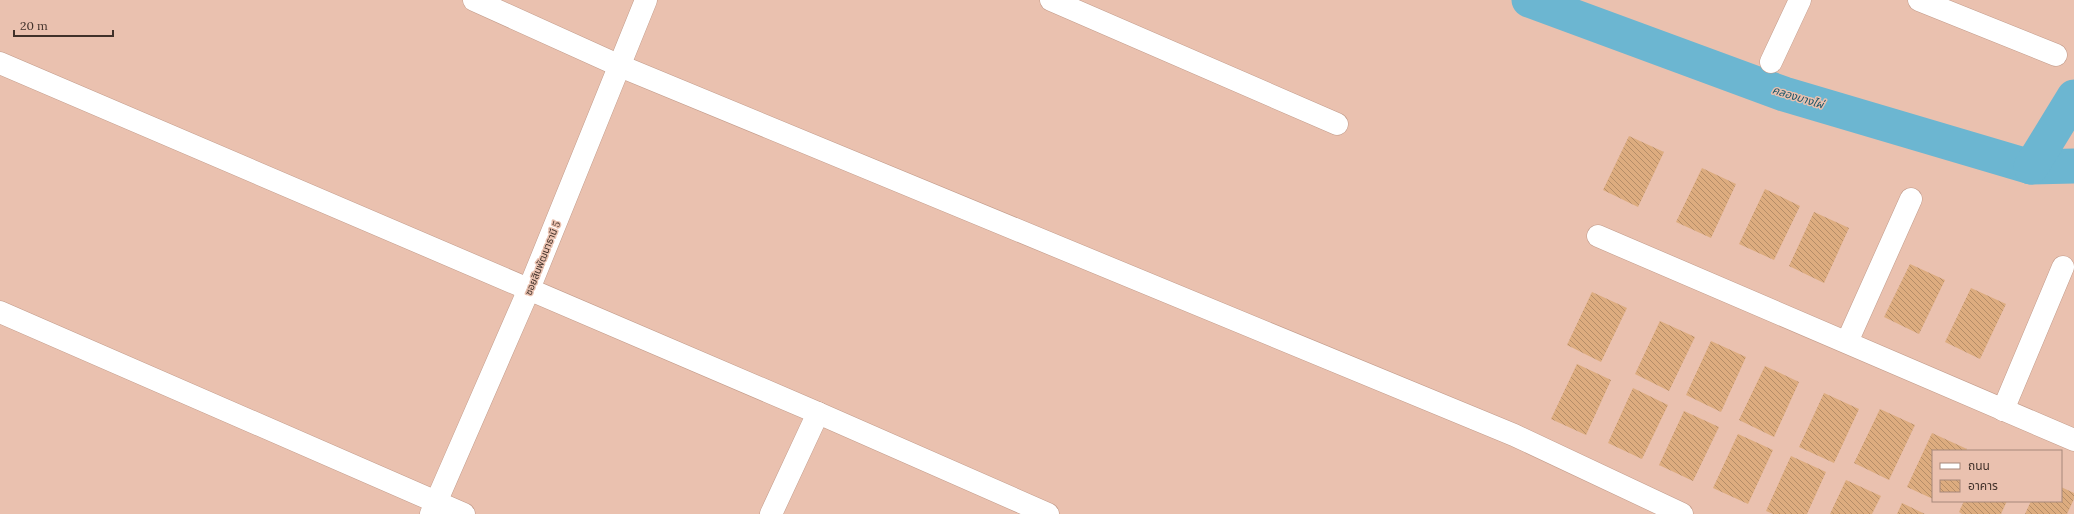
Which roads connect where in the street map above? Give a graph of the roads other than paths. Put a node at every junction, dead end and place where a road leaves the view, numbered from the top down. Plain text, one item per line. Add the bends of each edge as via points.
1 (474, 0) edge
2 (646, 0) edge
3 (1051, 0) edge
4 (1800, 0) edge
5 (1919, 0) edge
6 (2056, 55) dead end
7 (1771, 62) dead end
8 (0, 63) edge
9 (620, 66) junction
10 (1337, 124) dead end
11 (1911, 199) dead end
12 (1598, 236) dead end
13 (2063, 267) dead end
14 (530, 289) junction
15 (0, 312) edge
16 (1847, 342) junction
17 (2003, 410) junction
18 (818, 413) junction
19 (2074, 440) edge
20 (433, 508) edge
21 (464, 514) edge
22 (771, 514) edge
23 (1048, 514) edge
24 (1682, 514) edge

1 - 9 street
2 - 9 street, ซอยสินพัฒนาธานี 5
3 - 10 street
4 - 7 street
5 - 6 street
8 - 14 street
9 - 14 street, ซอยสินพัฒนาธานี 5
9 - 24 street via 1514,435
11 - 16 street
12 - 16 street
13 - 17 street
14 - 18 street
14 - 20 street, ซอยสินพัฒนาธานี 5
15 - 20 street
16 - 17 street
17 - 19 street
18 - 22 street
18 - 23 street
20 - 21 street

